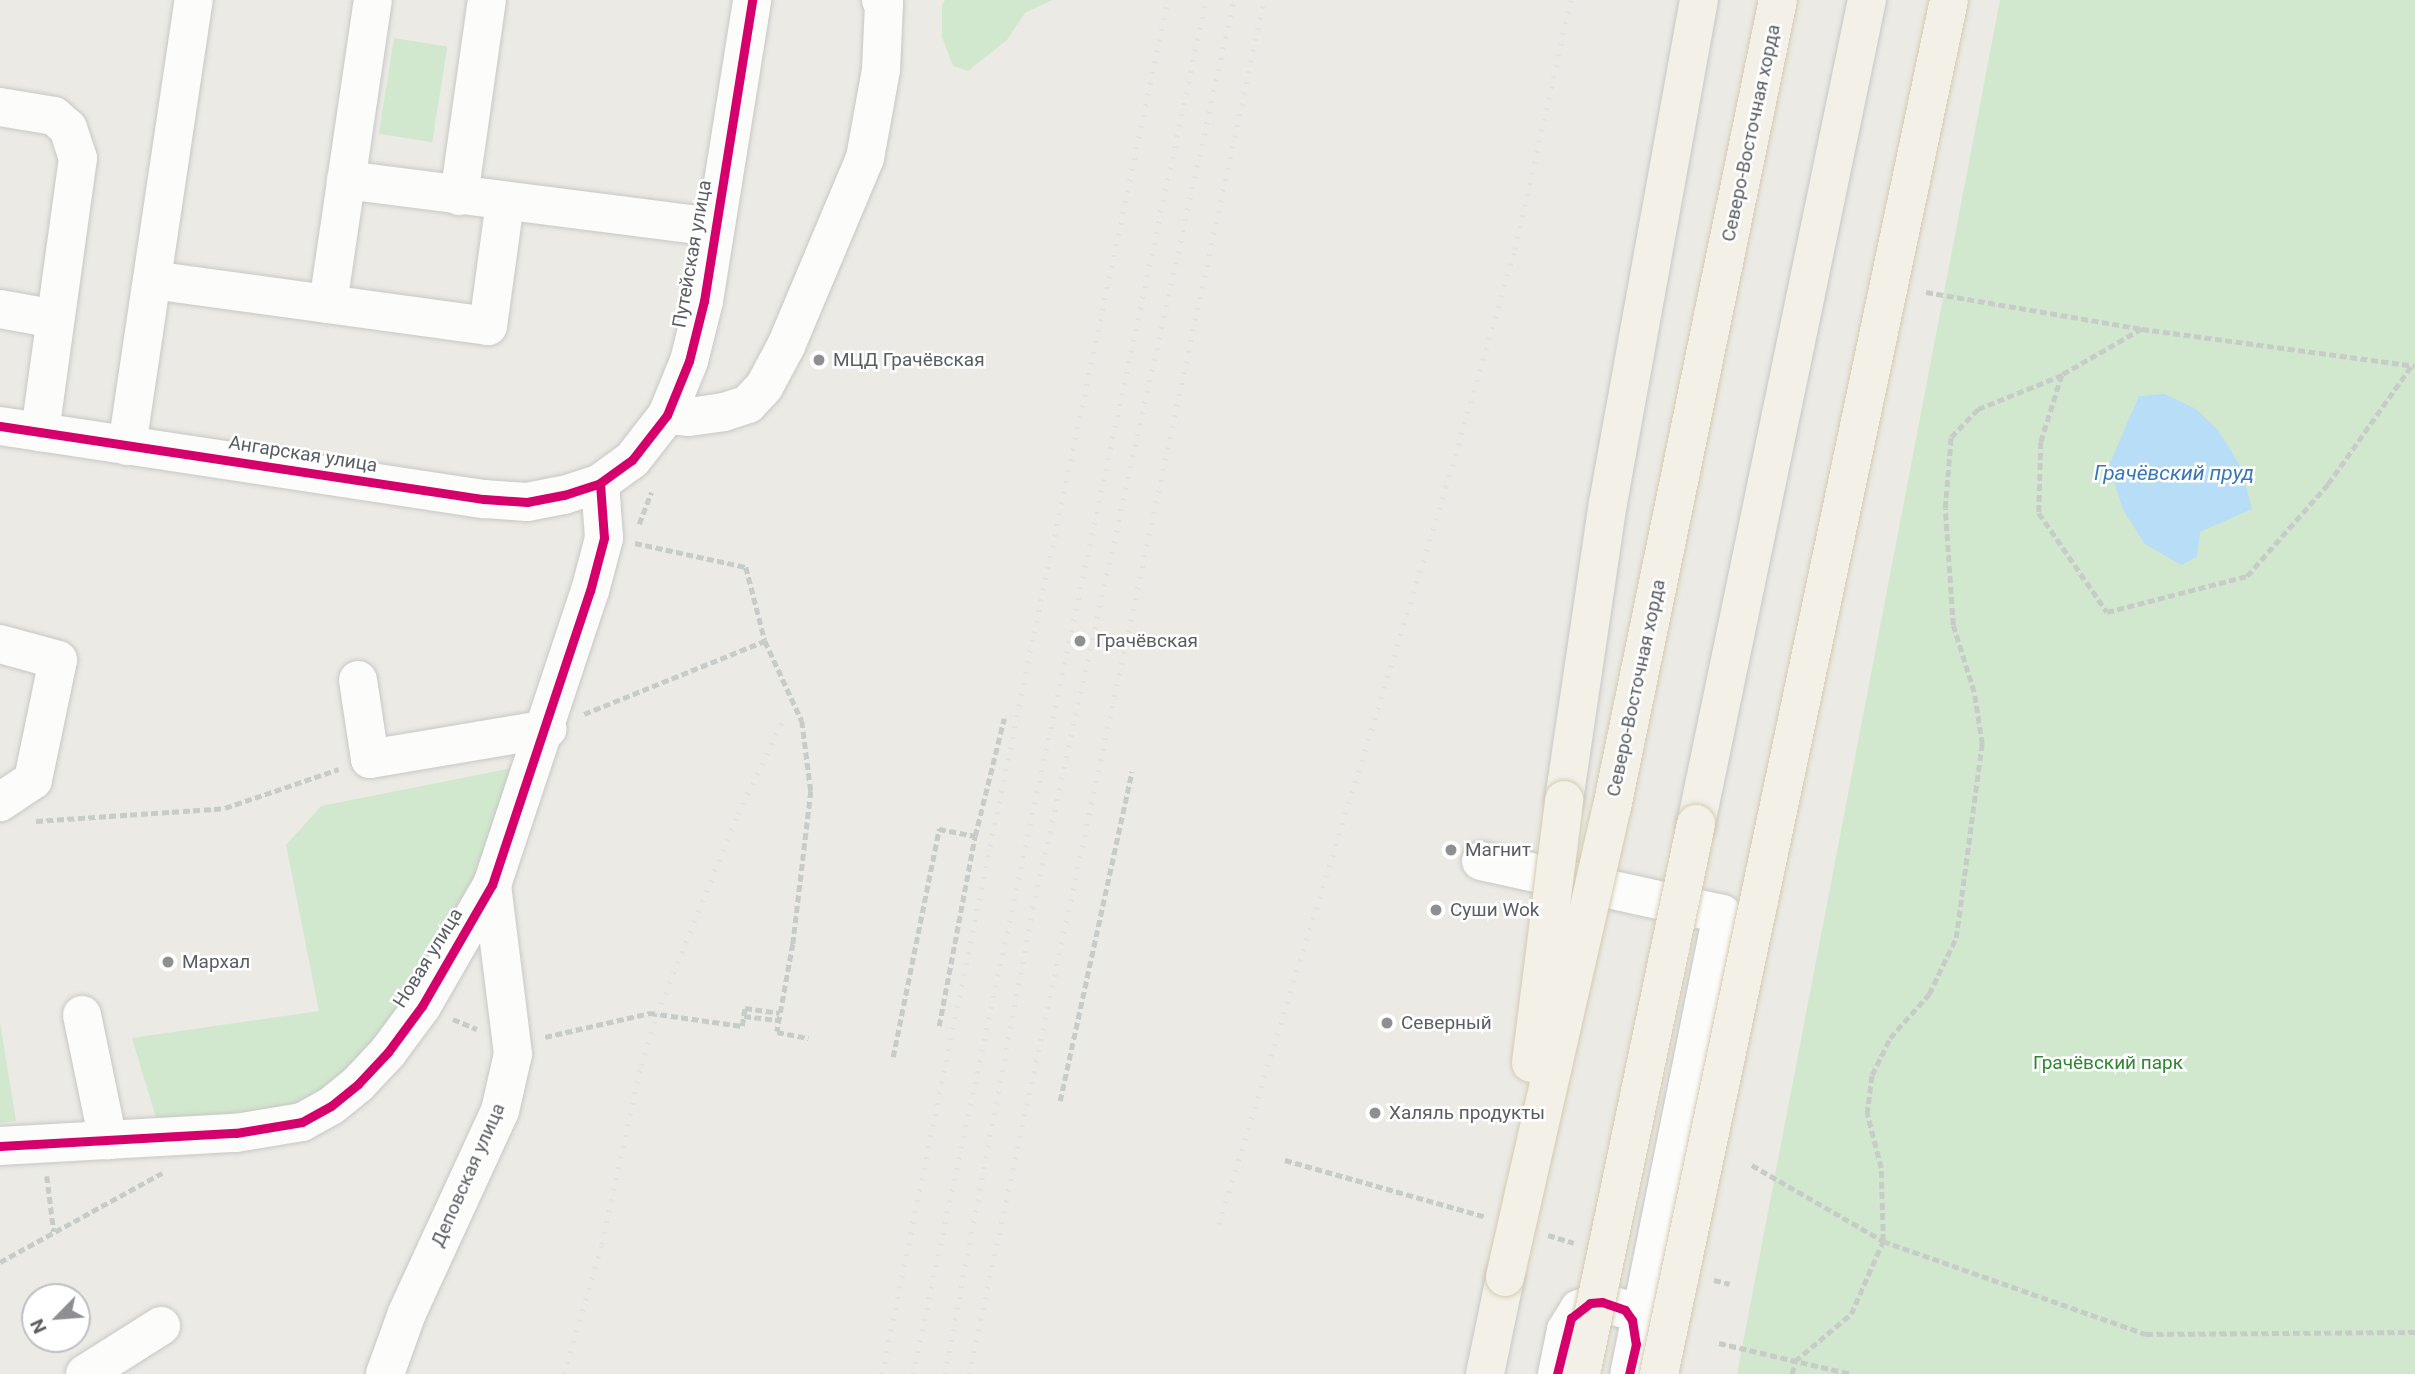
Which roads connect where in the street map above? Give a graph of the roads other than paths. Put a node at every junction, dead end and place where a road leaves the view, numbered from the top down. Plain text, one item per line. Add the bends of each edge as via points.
1 (194, 0) edge
2 (373, 0) edge
3 (487, 0) edge
4 (752, 0) edge
5 (881, 0) edge
6 (1699, 0) edge
7 (1778, 0) edge
8 (1949, 0) edge
9 (1867, 1) edge
10 (0, 107) edge
11 (346, 180) junction
12 (459, 196) junction
13 (505, 202) junction
14 (715, 228) junction
15 (152, 280) junction
16 (328, 304) junction
17 (0, 309) edge
18 (55, 319) junction
19 (667, 415) junction
20 (0, 426) edge
21 (40, 432) junction
22 (127, 446) junction
23 (600, 483) junction
24 (0, 644) edge
25 (358, 680) dead end
26 (547, 729) junction
27 (13, 812) edge
28 (1481, 862) dead end
29 (492, 885) junction
30 (82, 1015) dead end
31 (108, 1140) junction
32 (0, 1146) edge
33 (1505, 1277) junction
34 (161, 1326) dead end
35 (1633, 1359) edge
36 (86, 1374) edge
37 (385, 1374) edge
38 (1485, 1374) edge
39 (1557, 1374) edge
40 (1581, 1374) edge
41 (1659, 1374) edge

1 - 15 street
2 - 11 street
3 - 12 street
4 - 14 street, Путейская улица
5 - 19 street via 881,70 865,158 786,346 764,387 748,404 689,418
6 - 33 main road, bridge via 1606,517 1564,800
7 - 33 main road, Северо-Восточная хорда, bridge via 1612,807
8 - 41 main road, bridge
9 - 40 main road, bridge
10 - 18 street via 54,116 75,142 78,158
11 - 12 street
11 - 16 street
12 - 13 street
13 - 14 street
13 - 16 street via 488,326
14 - 19 street, Путейская улица via 705,301 689,361
15 - 16 street
15 - 22 street
17 - 18 street
18 - 21 street
19 - 23 street, Путейская улица via 632,460
20 - 21 street, Ангарская улица
21 - 22 street, Ангарская улица
22 - 23 street, Ангарская улица via 484,499 527,502
23 - 26 street, Новая улица via 604,538
24 - 27 street via 58,660 33,780
25 - 26 street via 370,759
26 - 29 street, Новая улица
28 - 35 street via 1722,914
29 - 31 street, Новая улица via 422,1006 388,1052 331,1106 302,1122 236,1133
29 - 37 street, Деповская улица via 513,1054 500,1111 407,1313
30 - 31 street
31 - 32 street, Новая улица
33 - 38 main road, Северо-Восточная хорда
34 - 36 street
35 - 39 street via 1637,1331 1625,1310 1614,1304 1590,1303 1571,1318

